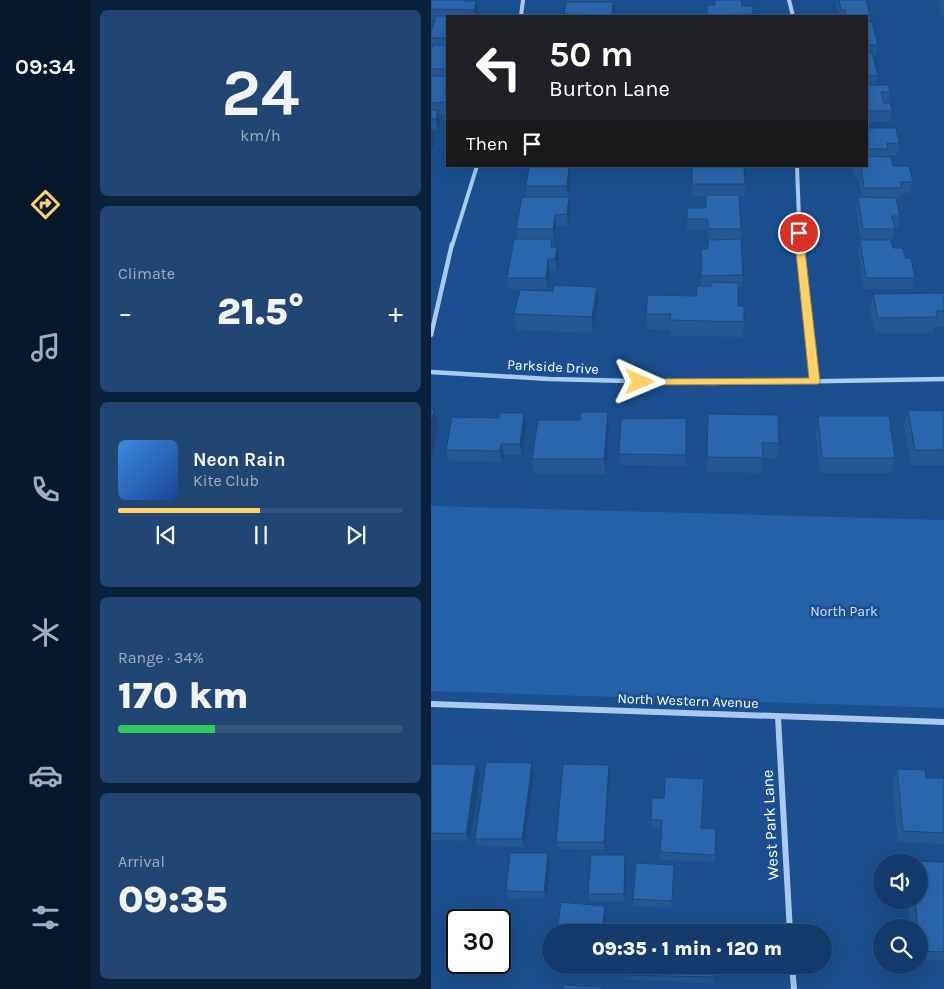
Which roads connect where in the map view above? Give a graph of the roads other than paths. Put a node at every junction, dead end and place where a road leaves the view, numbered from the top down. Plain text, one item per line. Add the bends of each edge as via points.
1 (523, 0) edge
2 (789, 0) edge
3 (521, 15) edge
4 (793, 15) edge
5 (477, 167) edge
6 (797, 167) edge
7 (431, 334) edge
8 (431, 372) edge
9 (944, 379) edge
10 (815, 382) junction
11 (431, 704) edge
12 (778, 717) junction
13 (944, 722) edge
14 (790, 924) edge
15 (792, 974) edge
16 (793, 989) edge

1 - 3 street
2 - 4 street
5 - 7 street via 449,252
6 - 10 street via 799,233
8 - 10 street, Parkside Drive via 640,382
9 - 10 street, Parkside Drive
11 - 12 street, North Western Avenue
12 - 13 street, North Western Avenue
12 - 14 street, West Park Lane
15 - 16 street

